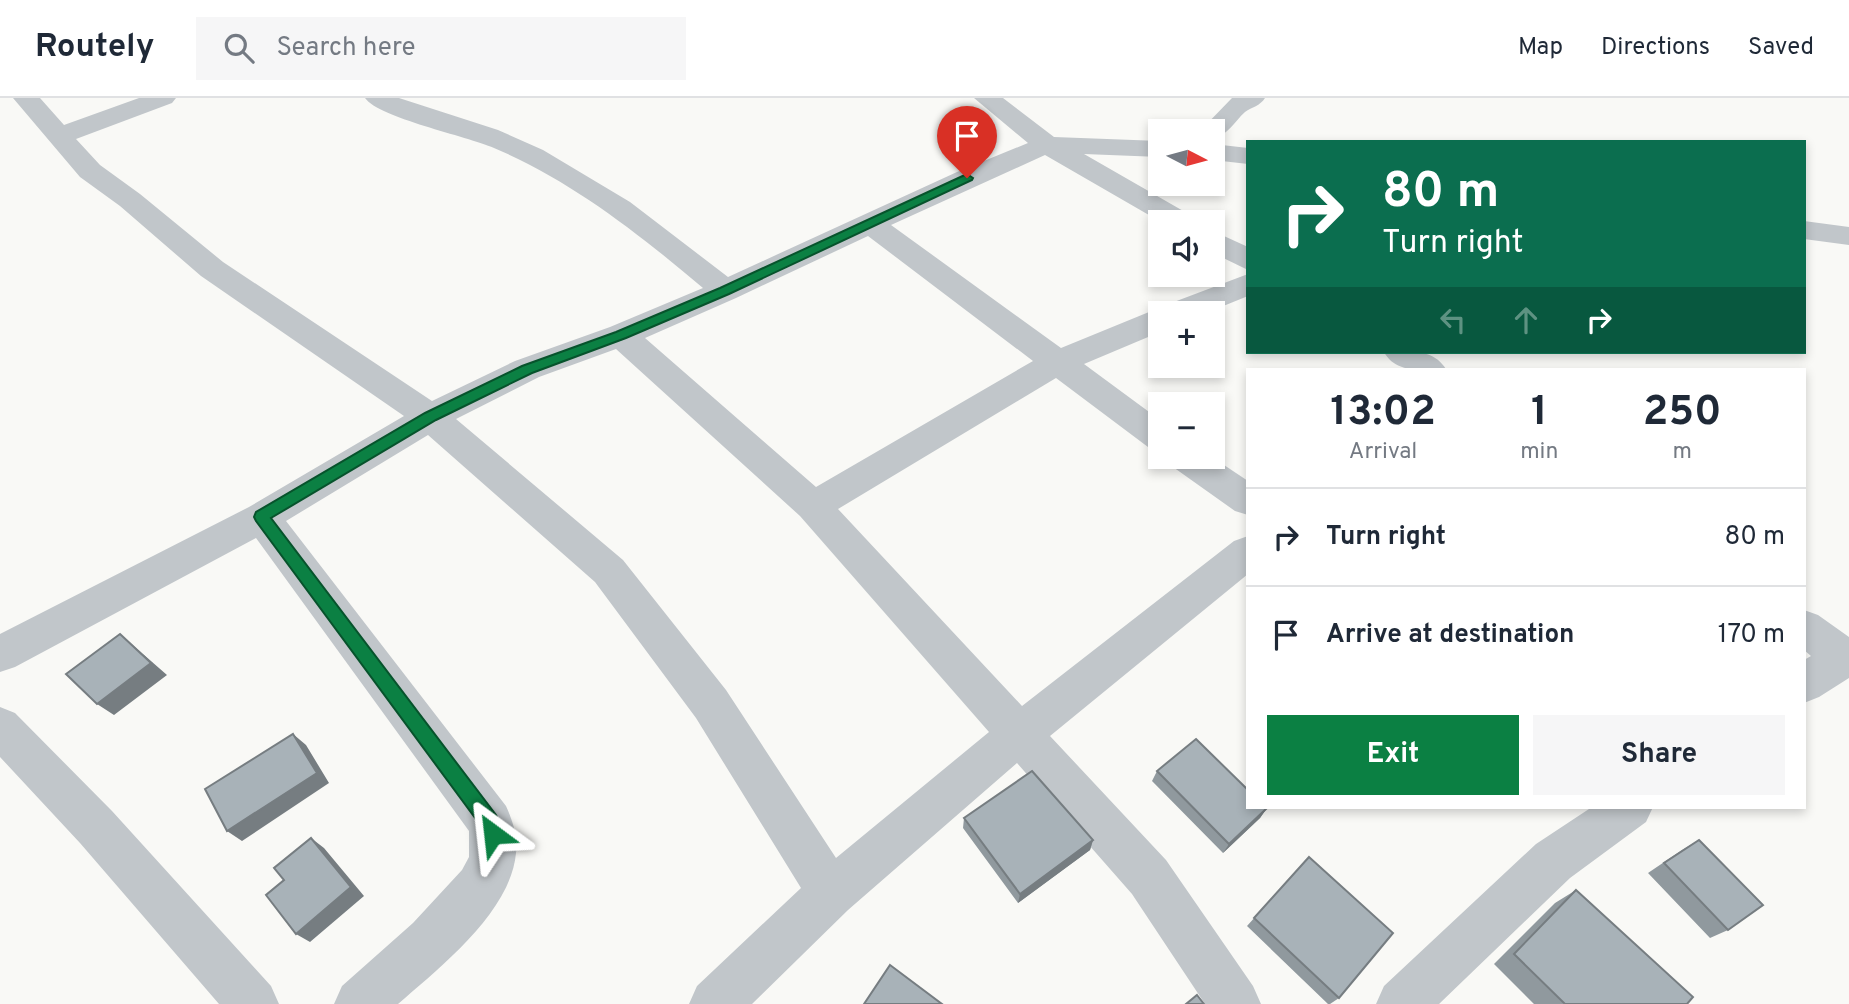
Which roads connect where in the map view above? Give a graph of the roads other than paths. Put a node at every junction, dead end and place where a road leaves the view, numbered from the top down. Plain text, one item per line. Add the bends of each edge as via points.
1 (26, 98) edge
2 (163, 98) edge
3 (378, 98) edge
4 (987, 98) edge
5 (1252, 98) edge
6 (1225, 119) edge
7 (59, 136) junction
8 (1047, 145) junction
9 (1148, 149) edge
10 (1225, 153) edge
11 (1246, 156) edge
12 (1161, 210) edge
13 (870, 223) junction
14 (1806, 230) edge
15 (1849, 236) edge
16 (1225, 247) edge
17 (1246, 259) edge
18 (1246, 285) edge
19 (724, 291) junction
20 (1206, 301) edge
21 (1148, 325) edge
22 (621, 335) junction
23 (1403, 354) edge
24 (1056, 363) junction
25 (1427, 368) edge
26 (430, 417) junction
27 (1148, 429) edge
28 (1203, 469) edge
29 (1246, 500) edge
30 (813, 506) junction
31 (261, 517) junction
32 (1246, 554) edge
33 (1806, 627) edge
34 (0, 654) edge
35 (1847, 658) edge
36 (1806, 683) edge
37 (0, 727) edge
38 (1019, 734) junction
39 (1627, 809) edge
40 (831, 893) junction
41 (253, 1004) edge
42 (360, 1004) edge
43 (715, 1004) edge
44 (1235, 1004) edge
45 (1402, 1004) edge

1 - 7 street
2 - 7 street
3 - 19 street via 504,142 539,160 663,238
4 - 8 street
5 - 6 street
7 - 26 street via 90,171 212,269
8 - 9 street
8 - 12 street
8 - 13 street
10 - 11 street
13 - 19 street
13 - 24 street
14 - 15 street
16 - 17 street
18 - 20 street
19 - 22 street
21 - 24 street
22 - 26 street via 527,369
22 - 30 street
23 - 25 street
24 - 27 street
24 - 30 street
26 - 31 street
26 - 40 street via 609,571 711,704
28 - 29 street
30 - 38 street
31 - 34 street
31 - 42 street via 490,822 493,834 490,867 469,903
32 - 38 street
33 - 35 street
35 - 36 street
37 - 41 street
38 - 40 street
38 - 44 street via 1149,877
39 - 45 street via 1553,861
40 - 43 street

